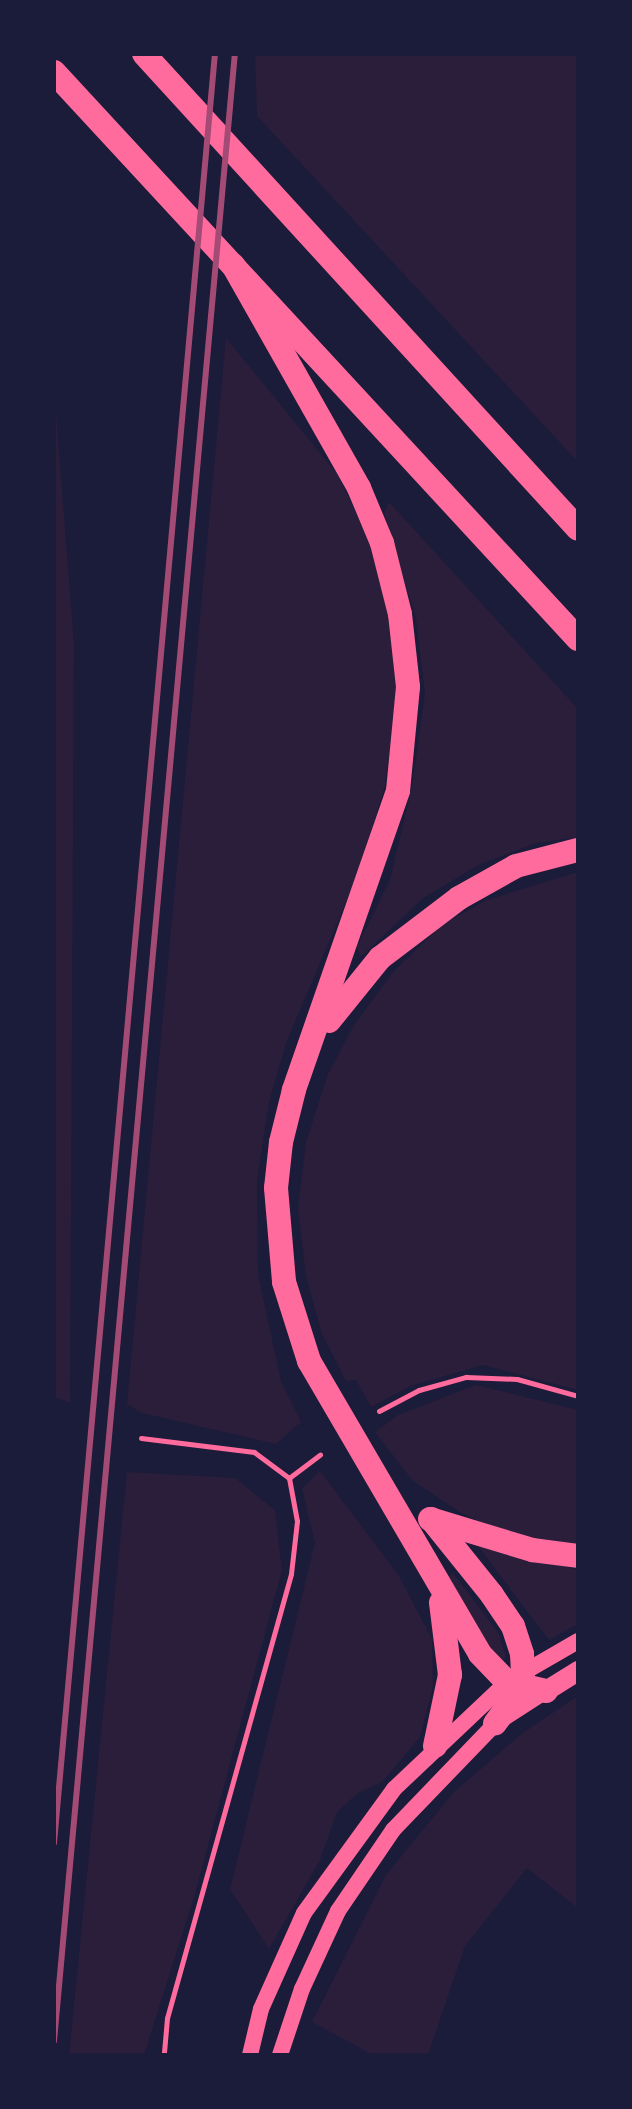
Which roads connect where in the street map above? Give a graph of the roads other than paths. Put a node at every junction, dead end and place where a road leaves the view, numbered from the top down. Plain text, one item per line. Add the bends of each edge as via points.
1 (144, 54) edge
2 (54, 72) edge
3 (233, 265) junction
4 (578, 529) edge
5 (578, 639) edge
6 (578, 850) edge
7 (311, 1045) junction
8 (387, 1491) junction
9 (431, 1519) junction
10 (578, 1556) edge
11 (438, 1589) junction
12 (578, 1641) edge
13 (578, 1671) edge
14 (516, 1681) junction
15 (546, 1691) junction
16 (495, 1724) junction
17 (435, 1746) junction
18 (250, 2055) edge
19 (280, 2055) edge

1 - 4 highway
2 - 3 highway
3 - 5 highway
3 - 7 highway via 331,434 382,543 400,614 408,687 398,791
6 - 7 highway via 516,866 459,898 380,958
7 - 8 highway via 281,1142 276,1188 284,1282 309,1361
8 - 9 highway
8 - 11 highway
9 - 10 highway via 532,1550
9 - 14 highway via 513,1626
11 - 14 highway via 480,1654
11 - 17 highway via 450,1675
12 - 14 main road
13 - 15 main road
14 - 15 highway
14 - 16 highway
14 - 17 main road
15 - 16 main road
16 - 19 main road via 393,1830 338,1911 302,1989
17 - 18 main road via 394,1789 304,1913 261,2009

